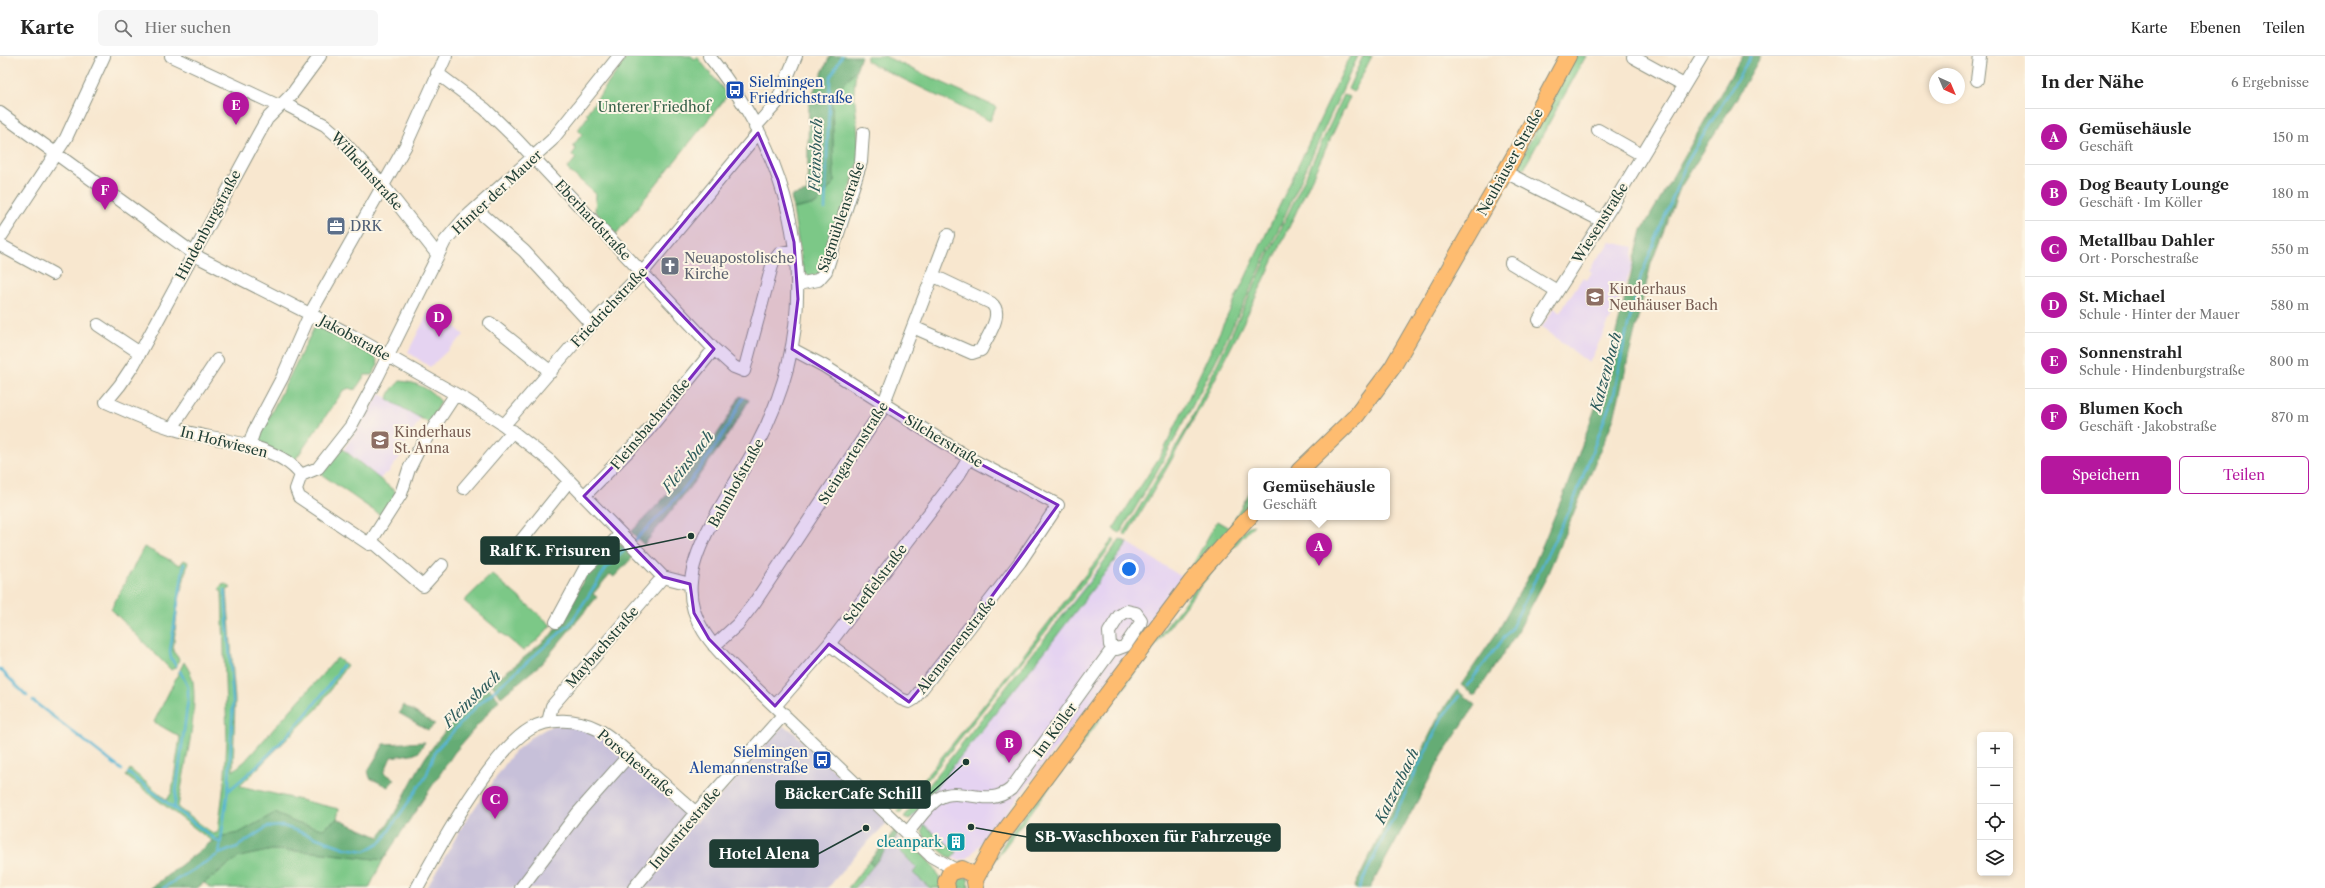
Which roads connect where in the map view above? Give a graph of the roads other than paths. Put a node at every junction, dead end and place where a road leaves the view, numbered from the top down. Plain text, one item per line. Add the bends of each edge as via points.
1 (104, 56) edge
2 (172, 56) edge
3 (320, 56) edge
4 (446, 56) edge
5 (619, 56) edge
6 (708, 56) edge
7 (796, 56) edge
8 (1568, 56) edge
9 (1702, 56) edge
10 (1980, 56) edge
11 (1633, 57) edge
12 (437, 73) junction
13 (1977, 80) dead end
14 (1684, 85) junction
15 (281, 105) junction
16 (0, 112) edge
17 (756, 130) junction
18 (1598, 130) dead end
19 (863, 133) dead end
20 (56, 153) junction
21 (1642, 155) junction
22 (535, 157) junction
23 (1505, 172) junction
24 (382, 184) junction
25 (476, 209) junction
26 (1602, 221) junction
27 (948, 235) dead end
28 (0, 238) edge
29 (0, 245) edge
30 (795, 250) junction
31 (193, 253) junction
32 (437, 254) junction
33 (1511, 263) dead end
34 (642, 272) junction
35 (53, 274) dead end
36 (932, 275) junction
37 (798, 284) junction
38 (1557, 291) junction
39 (310, 314) junction
40 (1539, 320) dead end
41 (490, 323) dead end
42 (591, 324) junction
43 (98, 325) dead end
44 (913, 327) junction
45 (714, 349) junction
46 (792, 349) junction
47 (140, 353) junction
48 (388, 356) junction
49 (217, 360) dead end
50 (551, 372) junction
51 (455, 395) junction
52 (106, 402) joint
53 (884, 405) junction
54 (172, 428) junction
55 (508, 428) junction
56 (249, 446) junction
57 (968, 458) junction
58 (1301, 468) edge
59 (301, 475) junction
60 (569, 481) junction
61 (464, 488) dead end
62 (584, 496) junction
63 (1058, 505) joint
64 (1248, 518) edge
65 (622, 535) junction
66 (371, 541) junction
67 (508, 557) dead end
68 (442, 565) dead end
69 (663, 577) junction
70 (690, 584) junction
71 (556, 622) dead end
72 (829, 644) junction
73 (714, 646) junction
74 (1114, 648) dead end
75 (775, 706) junction
76 (784, 714) junction
77 (548, 722) junction
78 (630, 754) junction
79 (696, 813) junction
80 (907, 833) junction
81 (961, 879) edge
82 (417, 888) edge
83 (521, 888) edge
84 (634, 888) edge

1 - 20 street
2 - 15 street, Wilhelmstraße
3 - 15 street, Hindenburgstraße
4 - 12 street
5 - 22 street, Hinter der Mauer via 580,108
6 - 17 street, Bahnhofstraße via 734,90
7 - 17 street, Friedrichstraße via 776,104
8 - 23 main road, Neuhäuser Straße
9 - 14 street, Wiesenstraße
10 - 13 street
11 - 14 street
12 - 22 street, Eberhardstraße via 485,109
12 - 24 street via 406,145
14 - 21 street, Wiesenstraße
15 - 24 street, Wilhelmstraße via 333,131
15 - 31 street, Hindenburgstraße via 258,135
16 - 20 street, Jakobstraße
17 - 30 street, Bahnhofstraße via 780,185
17 - 34 street, Friedrichstraße
18 - 21 street
19 - 37 street, Sägmühlenstraße via 861,162 826,271 818,280
20 - 28 street
20 - 31 street, Jakobstraße
21 - 26 street, Wiesenstraße
22 - 25 street, Hinter der Mauer
22 - 34 street, Eberhardstraße
23 - 26 street
23 - 58 main road, Neuhäuser Straße via 1392,368 1374,394 1336,437
24 - 32 street, Wilhelmstraße
24 - 39 street
25 - 32 street, Hinter der Mauer via 454,230
25 - 42 street via 528,254
26 - 38 street, Wiesenstraße
27 - 36 street, Steingartenstraße
29 - 35 street
30 - 37 street, Bahnhofstraße
30 - 45 street, Eberhardstraße via 780,253 773,262 744,371 734,367
31 - 39 street, Jakobstraße
31 - 47 street, Hindenburgstraße
32 - 48 street, Hinter der Mauer
33 - 38 street
34 - 42 street, Friedrichstraße
34 - 45 street, Eberhardstraße
36 - 44 street, Steingartenstraße
36 - 44 street via 992,303 997,315 983,346 972,354
37 - 46 street, Bahnhofstraße
38 - 40 street, Wiesenstraße
39 - 48 street, Jakobstraße
39 - 56 street
41 - 50 street
42 - 50 street, Friedrichstraße
43 - 47 street
44 - 53 street, Steingartenstraße
45 - 62 street, Fleinsbachstraße via 644,435
46 - 53 street, Silcherstraße via 824,366
46 - 70 street, Bahnhofstraße via 774,408 758,444 699,551
47 - 52 street, Hindenburgstraße
48 - 51 street, Jakobstraße
48 - 59 street, Hinter der Mauer via 350,426 318,468
49 - 54 street
50 - 55 street, Friedrichstraße
51 - 55 street, Jakobstraße
51 - 66 street via 418,451 408,469 401,494
52 - 54 street, In Hofwiesen
53 - 57 street, Silcherstraße
53 - 73 street, Steingartenstraße via 860,446 755,602 738,624
54 - 56 street, In Hofwiesen
55 - 60 street, Jakobstraße via 550,461
55 - 61 street, Friedrichstraße
56 - 59 street, In Hofwiesen via 273,454
57 - 63 street, Silcherstraße
57 - 72 street, Scheffelstraße via 960,473
59 - 66 street via 296,489 299,497 369,544
60 - 62 street, Jakobstraße
60 - 67 street
62 - 65 street, Jakobstraße
63 - 72 street, Alemannenstraße via 1012,572 914,699 909,702 901,699
64 - 81 main road via 1192,581 993,847
65 - 69 street, Jakobstraße
65 - 71 street via 584,570
66 - 68 street via 420,590
69 - 70 street
69 - 77 street, Maybachstraße via 552,706
70 - 73 street, Bahnhofstraße via 694,613
72 - 75 street, Scheffelstraße
73 - 75 street, Bahnhofstraße
74 - 80 street, Im Köller via 1011,789 994,798 949,795 939,798 928,807
75 - 76 street, Bahnhofstraße
76 - 79 street, Industriestraße
76 - 80 street, Bahnhofstraße
77 - 78 street, Porschestraße via 569,720 588,725
77 - 82 street, Porschestraße via 523,733 502,754 454,825
78 - 79 street, Porschestraße
78 - 83 street via 578,814
79 - 84 street, Industriestraße
80 - 81 street, Bahnhofstraße

